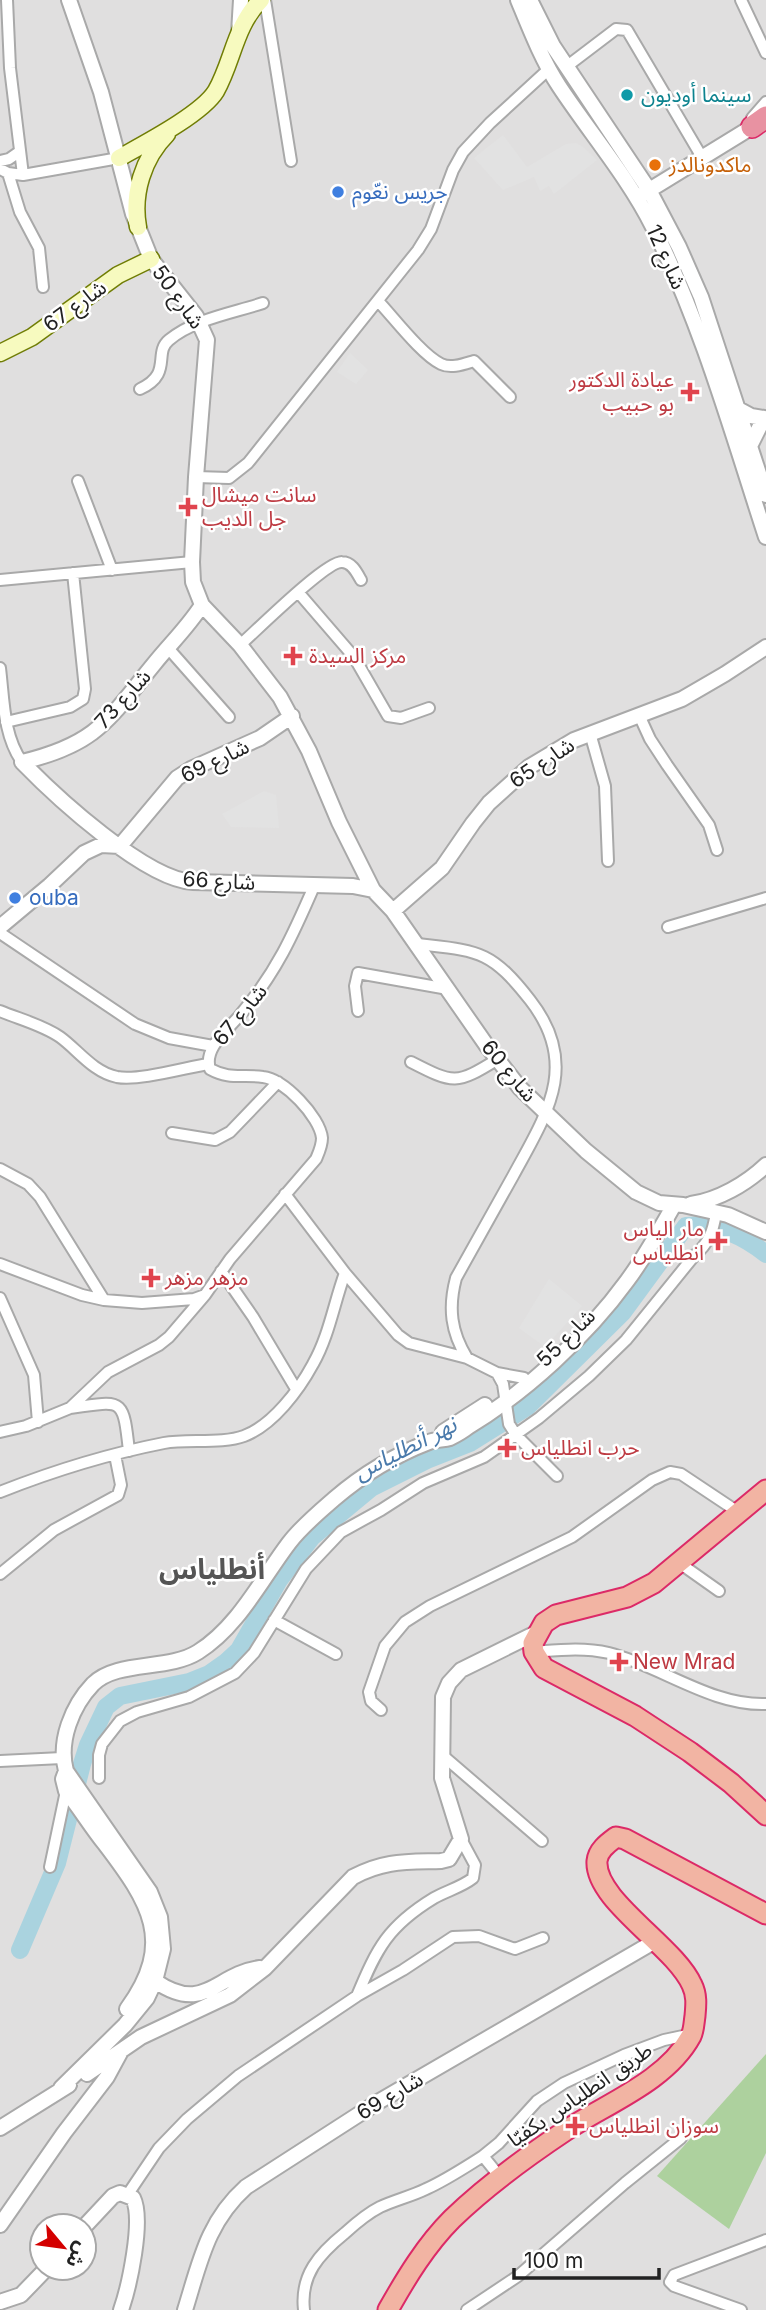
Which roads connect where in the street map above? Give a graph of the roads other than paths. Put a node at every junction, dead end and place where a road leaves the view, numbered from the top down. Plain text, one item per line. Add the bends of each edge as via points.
1 (7, 0) edge
2 (69, 0) edge
3 (241, 0) edge
4 (263, 0) edge
5 (517, 0) edge
6 (530, 0) edge
7 (741, 0) edge
8 (239, 33) junction
9 (766, 53) edge
10 (566, 67) junction
11 (550, 68) junction
12 (557, 83) junction
13 (532, 86) junction
14 (766, 102) edge
15 (600, 117) junction
16 (185, 119) junction
17 (754, 128) edge
18 (19, 152) junction
19 (119, 158) junction
20 (703, 159) junction
21 (0, 161) edge
22 (291, 161) dead end
23 (4, 171) edge
24 (23, 175) junction
25 (643, 194) junction
26 (138, 227) junction
27 (150, 259) junction
28 (43, 286) dead end
29 (378, 301) junction
30 (262, 303) dead end
31 (201, 323) junction
32 (0, 353) edge
33 (140, 389) dead end
34 (510, 397) dead end
35 (738, 410) junction
36 (765, 418) edge
37 (738, 432) junction
38 (750, 446) junction
39 (196, 477) junction
40 (78, 481) dead end
41 (766, 495) edge
42 (766, 537) edge
43 (192, 562) junction
44 (112, 569) junction
45 (73, 573) junction
46 (0, 580) edge
47 (361, 580) dead end
48 (298, 592) junction
49 (202, 605) junction
50 (214, 618) junction
51 (189, 625) junction
52 (240, 645) junction
53 (766, 647) edge
54 (168, 648) junction
55 (0, 668) edge
56 (429, 708) dead end
57 (639, 715) junction
58 (292, 716) junction
59 (229, 717) dead end
60 (6, 722) junction
61 (590, 733) junction
62 (23, 762) junction
63 (120, 846) junction
64 (717, 850) dead end
65 (608, 861) dead end
66 (315, 884) junction
67 (373, 890) junction
68 (766, 898) edge
69 (393, 911) junction
70 (668, 927) dead end
71 (0, 930) edge
72 (417, 944) junction
73 (448, 989) junction
74 (0, 1011) edge
75 (358, 1011) dead end
76 (213, 1046) junction
77 (498, 1059) junction
78 (411, 1062) dead end
79 (208, 1064) junction
80 (278, 1082) junction
81 (547, 1114) junction
82 (172, 1133) dead end
83 (766, 1165) edge
84 (0, 1169) edge
85 (727, 1192) junction
86 (285, 1194) junction
87 (675, 1205) junction
88 (720, 1216) junction
89 (766, 1232) edge
90 (0, 1264) edge
91 (221, 1271) junction
92 (345, 1273) junction
93 (205, 1296) junction
94 (0, 1298) edge
95 (104, 1300) junction
96 (467, 1358) junction
97 (497, 1373) junction
98 (524, 1378) junction
99 (296, 1389) junction
100 (505, 1402) junction
101 (70, 1408) junction
102 (38, 1422) junction
103 (0, 1432) edge
104 (516, 1435) junction
105 (129, 1451) junction
106 (115, 1455) junction
107 (557, 1476) dead end
108 (766, 1490) edge
109 (0, 1492) edge
110 (738, 1512) junction
111 (678, 1562) junction
112 (0, 1574) edge
113 (719, 1591) dead end
114 (274, 1620) junction
115 (535, 1642) junction
116 (337, 1654) dead end
117 (766, 1704) edge
118 (381, 1710) dead end
119 (441, 1754) junction
120 (0, 1761) edge
121 (99, 1777) dead end
122 (68, 1779) junction
123 (766, 1815) edge
124 (461, 1839) junction
125 (542, 1841) dead end
126 (50, 1867) dead end
127 (766, 1914) edge
128 (543, 1938) dead end
129 (657, 1940) junction
130 (265, 1968) junction
131 (155, 1981) junction
132 (357, 1996) junction
133 (692, 2034) junction
134 (111, 2037) junction
135 (122, 2049) junction
136 (61, 2088) junction
137 (0, 2128) edge
138 (681, 2138) dead end
139 (483, 2156) junction
140 (500, 2178) junction
141 (128, 2194) junction
142 (98, 2212) edge
143 (0, 2225) edge
144 (766, 2240) edge
145 (34, 2282) edge
146 (303, 2297) junction
147 (0, 2302) edge
148 (121, 2310) edge
149 (185, 2310) edge
150 (297, 2310) edge
151 (304, 2310) edge
152 (388, 2310) edge
153 (467, 2310) edge
154 (741, 2310) edge

1 - 18 street
2 - 19 street, شارع 50
3 - 8 street
4 - 8 main road
4 - 22 street
5 - 11 street, شارع 12
6 - 10 street, شارع 12
7 - 9 street
8 - 16 main road via 216,91
10 - 15 street, شارع 12
10 - 20 street via 616,29 627,30
11 - 12 street, شارع 12
11 - 13 street
11 - 15 street
12 - 13 street
12 - 25 street, شارع 12
13 - 29 street via 463,152 424,240
14 - 17 street
15 - 25 street, شارع 12
16 - 19 main road
16 - 26 main road via 164,137 145,167 137,195
17 - 20 street
18 - 21 street
18 - 24 street
19 - 24 street
19 - 26 street, شارع 50
20 - 25 street
23 - 24 street
23 - 28 street via 36,240
25 - 35 street, شارع 12 via 701,297
25 - 37 street, شارع 12
26 - 27 street, شارع 50
27 - 31 street, شارع 50
27 - 32 main road, شارع 67
29 - 34 street via 442,365 474,361
29 - 39 street via 242,470 225,479
30 - 31 street
31 - 33 street via 166,343 158,375
31 - 39 street, شارع 50 via 208,350
35 - 36 street
35 - 37 street, شارع 12
36 - 37 street
36 - 38 street
37 - 38 street, شارع 12
37 - 42 street, شارع 12
38 - 41 street, شارع 12
39 - 43 street, شارع 50
40 - 44 street
43 - 44 street
43 - 49 street, شارع 50 via 193,582
44 - 45 street
45 - 46 street
45 - 60 street via 86,689 83,698 70,707
47 - 48 street via 350,565 339,562
48 - 52 street
48 - 56 street via 354,657 388,716 401,718
49 - 50 street, شارع 60
49 - 51 street, شارع 73
50 - 51 street
50 - 52 street, شارع 60
51 - 54 street, شارع 73
52 - 58 street, شارع 60
53 - 57 street, شارع 65 via 682,699
54 - 59 street
54 - 62 street, شارع 73 via 108,721 73,745
55 - 60 street
57 - 61 street, شارع 65
57 - 64 street via 709,825
58 - 63 street, شارع 69 via 260,738 177,778
58 - 67 street, شارع 60
60 - 62 street
61 - 65 street via 604,781
61 - 69 street, شارع 65 via 554,750 501,791 442,868
62 - 63 street, شارع 66
63 - 66 street, شارع 66 via 177,881
63 - 71 street via 101,845 84,853
66 - 67 street, شارع 66
66 - 76 street, شارع 67 via 270,978
67 - 69 street, شارع 60
68 - 70 street
69 - 72 street, شارع 60
71 - 76 street via 135,1024 169,1038
72 - 73 street, شارع 60
72 - 81 street via 479,953 509,974 536,1007 550,1036 556,1067
73 - 75 street via 358,973
73 - 77 street, شارع 60
74 - 79 street via 53,1033 86,1061 118,1077
76 - 79 street, شارع 67
77 - 78 street via 464,1079 445,1079
77 - 81 street, شارع 60
79 - 80 street, شارع 67 via 219,1074
80 - 82 street via 230,1132 215,1140
80 - 86 street via 314,1118 322,1139 316,1159
81 - 87 street, شارع 60 via 623,1184 651,1201
81 - 96 street via 457,1278 452,1320
83 - 85 street
84 - 95 street via 28,1184 40,1197
85 - 87 street
85 - 88 street
86 - 91 street
86 - 92 street
87 - 88 street
87 - 98 street, شارع 55 via 608,1296
87 - 100 street via 607,1306
88 - 89 street
88 - 104 street via 707,1245 626,1340 589,1377
90 - 95 street
91 - 93 street
91 - 99 street
92 - 96 street via 404,1339
92 - 99 street via 320,1350
93 - 95 street via 142,1303
93 - 101 street via 159,1345 108,1372
94 - 102 street via 34,1375
96 - 97 street
97 - 98 street
97 - 100 street
98 - 100 street, شارع 55
99 - 105 street via 272,1417 244,1436
100 - 104 street
100 - 122 street, شارع 55 via 391,1459 335,1498 291,1541 223,1631 198,1652 179,1661 110,1674 93,1685 66,1732
101 - 102 street
101 - 105 street via 111,1403 121,1408
102 - 103 street
104 - 107 street
104 - 114 street via 484,1457 423,1483 341,1532 306,1569
105 - 106 street
106 - 109 street
106 - 112 street via 121,1485 118,1495 54,1530
108 - 110 highway
110 - 111 highway
110 - 118 street via 681,1474 670,1472 652,1480 572,1537 405,1622 385,1646 369,1692
111 - 113 street
111 - 115 highway via 639,1592 556,1615 544,1623
114 - 116 street
114 - 121 street via 235,1673 120,1721 102,1744
115 - 117 street via 608,1653 734,1701
115 - 119 street via 470,1664 455,1675 443,1697
115 - 123 highway via 544,1668 635,1716 690,1752
119 - 124 street via 445,1793
119 - 125 street
120 - 122 street
122 - 126 street
122 - 131 street via 135,1868 157,1907 163,1949
122 - 134 street via 83,1814 137,1888 151,1919 149,1970
124 - 130 street via 449,1859 383,1864 354,1877
124 - 132 street via 475,1865 473,1878 419,1907 392,1929
127 - 129 highway via 616,1837 597,1859 599,1878
128 - 132 street via 515,1949 479,1936 453,1937
129 - 133 highway via 693,1987 697,2002
129 - 149 street, شارع 69 via 377,2102 246,2187 214,2225
130 - 131 street via 250,1969 195,1995 178,1993
130 - 135 street via 230,1995
131 - 134 street via 147,1998
132 - 141 street via 238,2076 187,2119 159,2148
133 - 139 street via 624,2055 565,2083 537,2101
133 - 140 highway, طريق انطلياس بكفيّا via 677,2056 653,2076 567,2129
134 - 136 street
135 - 136 street
135 - 143 street via 107,2077
136 - 137 street
138 - 153 street via 518,2276
139 - 140 street
139 - 146 street via 356,2223 323,2251 310,2269
140 - 152 highway, طريق انطلياس بكفيّا via 451,2220
141 - 142 street via 113,2196
141 - 148 street via 136,2203 135,2238
144 - 154 street via 674,2275 670,2282
145 - 147 street via 21,2295
146 - 150 street
146 - 151 street

